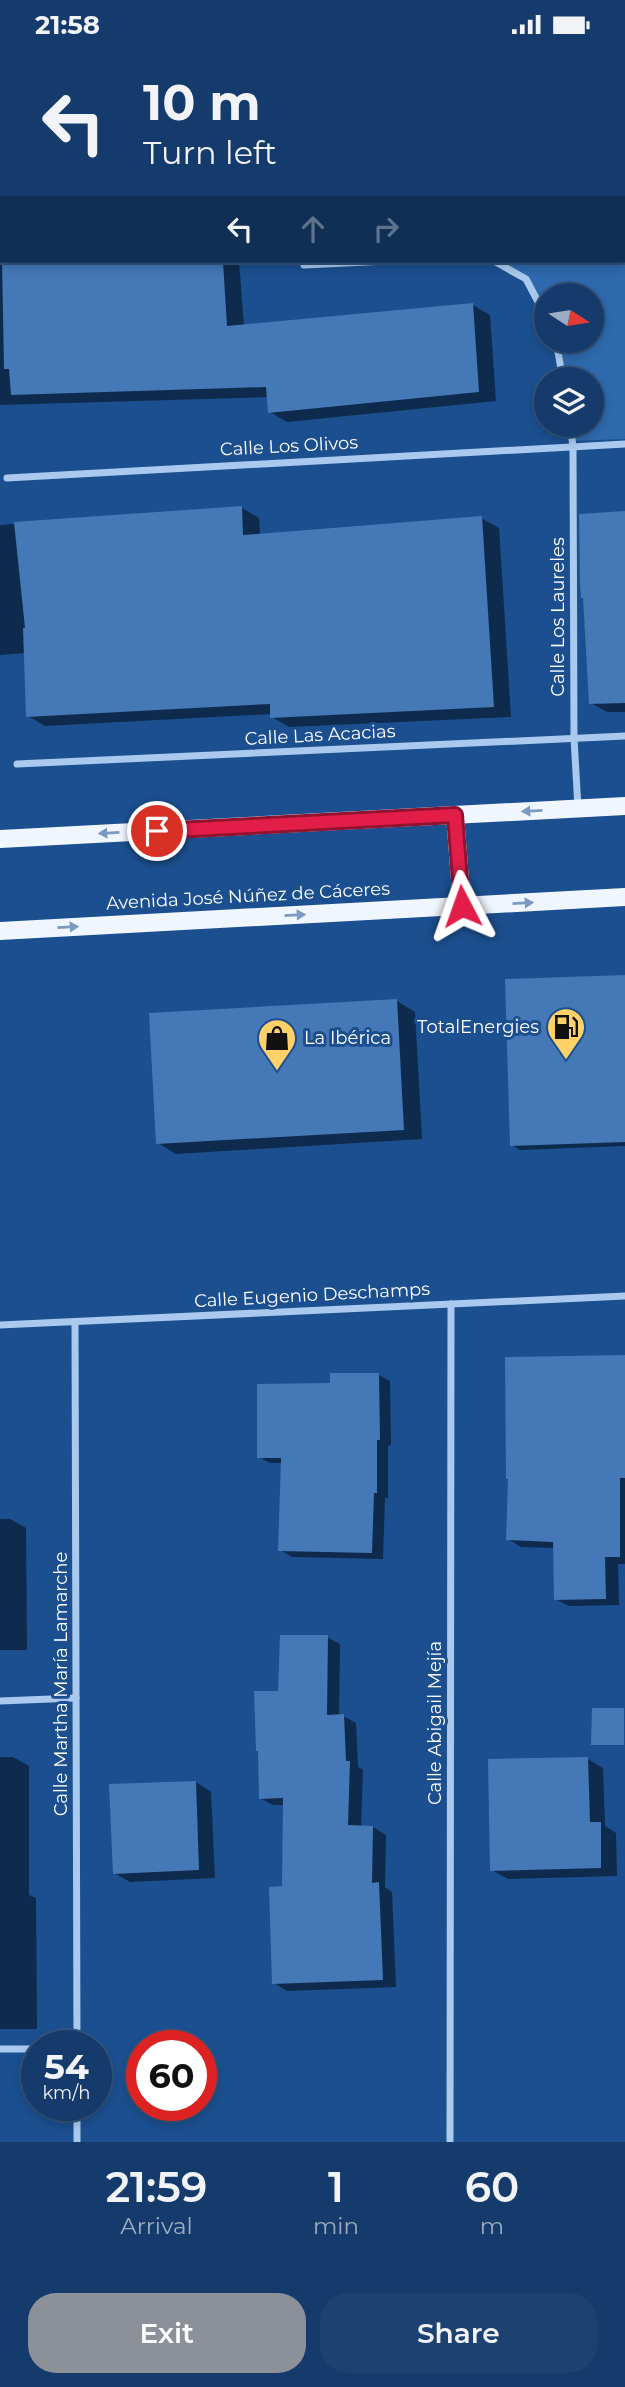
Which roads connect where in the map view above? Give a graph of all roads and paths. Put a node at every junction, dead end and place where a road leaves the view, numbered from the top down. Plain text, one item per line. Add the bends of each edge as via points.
1 (346, 263) edge
2 (498, 263) edge
3 (304, 265) dead end
4 (534, 294) edge
5 (572, 437) edge
6 (625, 444) edge
7 (573, 446) junction
8 (8, 478) dead end
9 (625, 736) edge
10 (574, 739) junction
11 (17, 764) dead end
12 (625, 806) edge
13 (578, 809) junction
14 (455, 815) junction
15 (0, 839) edge
16 (625, 897) edge
17 (462, 906) junction
18 (0, 931) edge
19 (625, 1296) edge
20 (451, 1304) junction
21 (75, 1322) junction
22 (0, 1325) edge
23 (76, 1698) junction
24 (0, 1701) edge
25 (77, 2030) edge
26 (0, 2049) edge
27 (21, 2049) edge
28 (77, 2121) edge
29 (77, 2142) edge
30 (450, 2142) edge

1 - 3 street
2 - 4 street via 526,279
5 - 7 street, Calle Los Laureles
6 - 7 street, Calle Los Olivos
7 - 8 street, Calle Los Olivos
7 - 10 street, Calle Los Laureles
9 - 10 street, Calle Las Acacias
10 - 11 street, Calle Las Acacias
10 - 13 street, Calle Los Laureles
12 - 13 main road
13 -> 14 main road
14 -> 15 main road
14 - 17 main road
17 -> 16 main road, Avenida José Núñez de Cáceres
18 -> 17 main road, Avenida José Núñez de Cáceres
19 - 20 street, Calle Eugenio Deschamps
20 - 21 street, Calle Eugenio Deschamps
20 - 30 street, Calle Abigail Mejía
21 - 22 street, Calle Eugenio Deschamps
21 - 23 street, Calle Martha María Lamarche
23 - 24 street
23 - 25 street, Calle Martha María Lamarche
26 - 27 street
28 - 29 street

